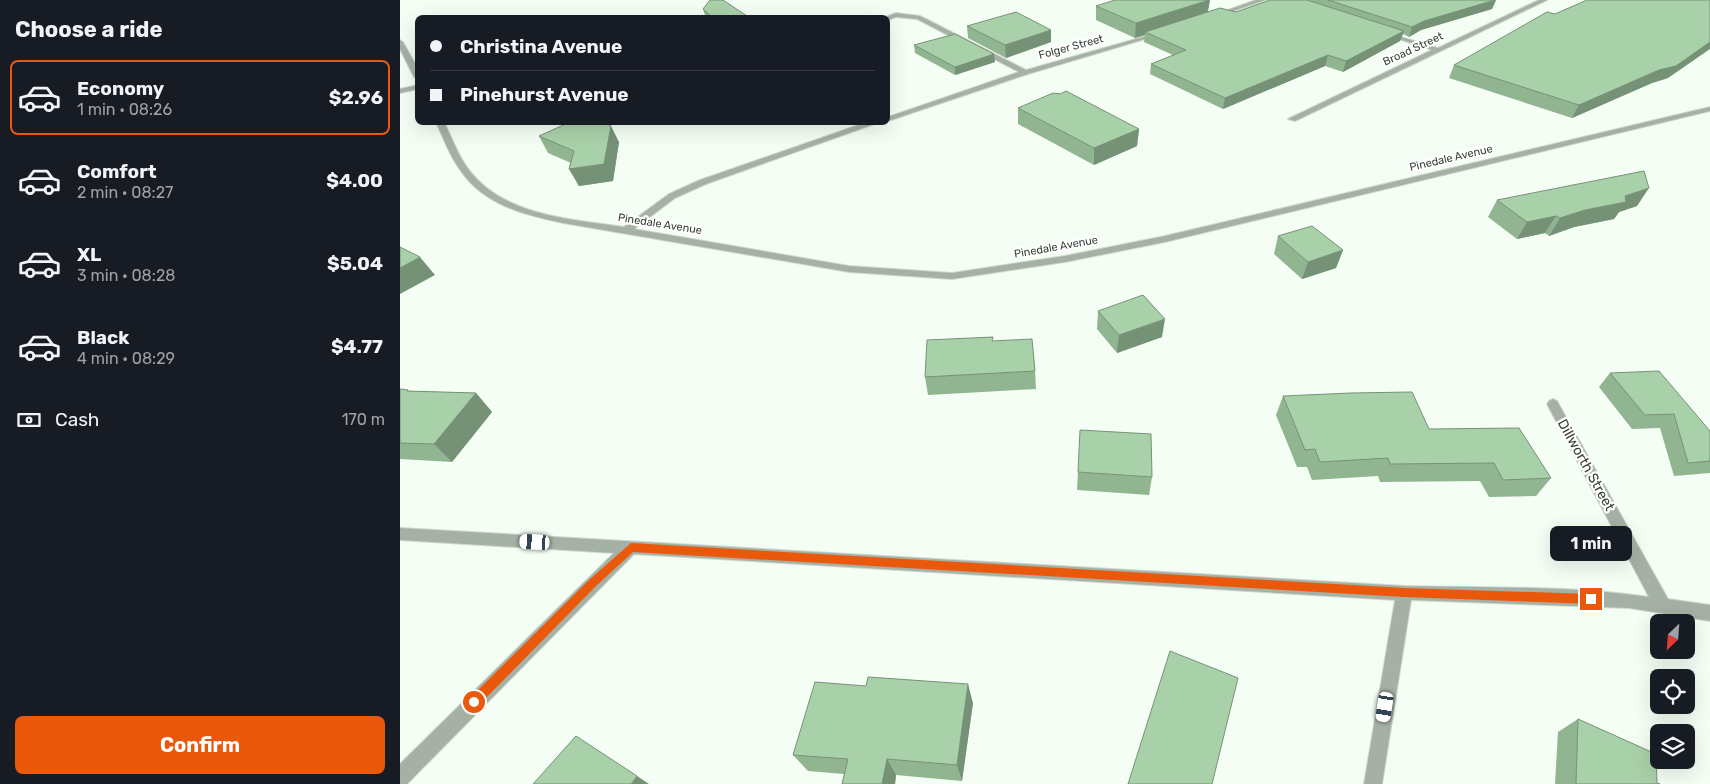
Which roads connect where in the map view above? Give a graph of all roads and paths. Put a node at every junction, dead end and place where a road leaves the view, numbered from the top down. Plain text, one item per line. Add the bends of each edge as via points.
1 (1262, 0) edge
2 (1544, 0) edge
3 (890, 17) edge
4 (1208, 18) edge
5 (1375, 29) edge
6 (1164, 32) edge
7 (400, 42) edge
8 (1438, 50) junction
9 (415, 71) edge
10 (1025, 72) junction
11 (415, 88) edge
12 (400, 91) edge
13 (1710, 109) edge
14 (890, 118) edge
15 (1292, 119) dead end
16 (442, 125) edge
17 (867, 125) edge
18 (625, 231) junction
19 (1553, 404) dead end
20 (400, 534) edge
21 (631, 548) junction
22 (1404, 592) junction
23 (1663, 606) junction
24 (1710, 613) edge
25 (400, 777) edge
26 (1373, 784) edge

1 - 4 street
2 - 8 street, Broad Street
3 - 10 street via 918,17
5 - 8 street
6 - 10 street, Folger Street
7 - 9 street
8 - 15 street, Broad Street
10 - 14 street, Folger Street
11 - 12 street
13 - 18 street, Pinedale Avenue via 1165,239 1065,260 952,276 849,269
16 - 18 street, Pinedale Avenue via 466,172 486,192 501,201 541,216
17 - 18 street via 703,182 672,196
19 - 23 street, Dillworth Street
20 - 21 street
21 - 22 street
21 - 25 street
22 - 23 street via 1552,597
22 - 26 street
23 - 24 street

